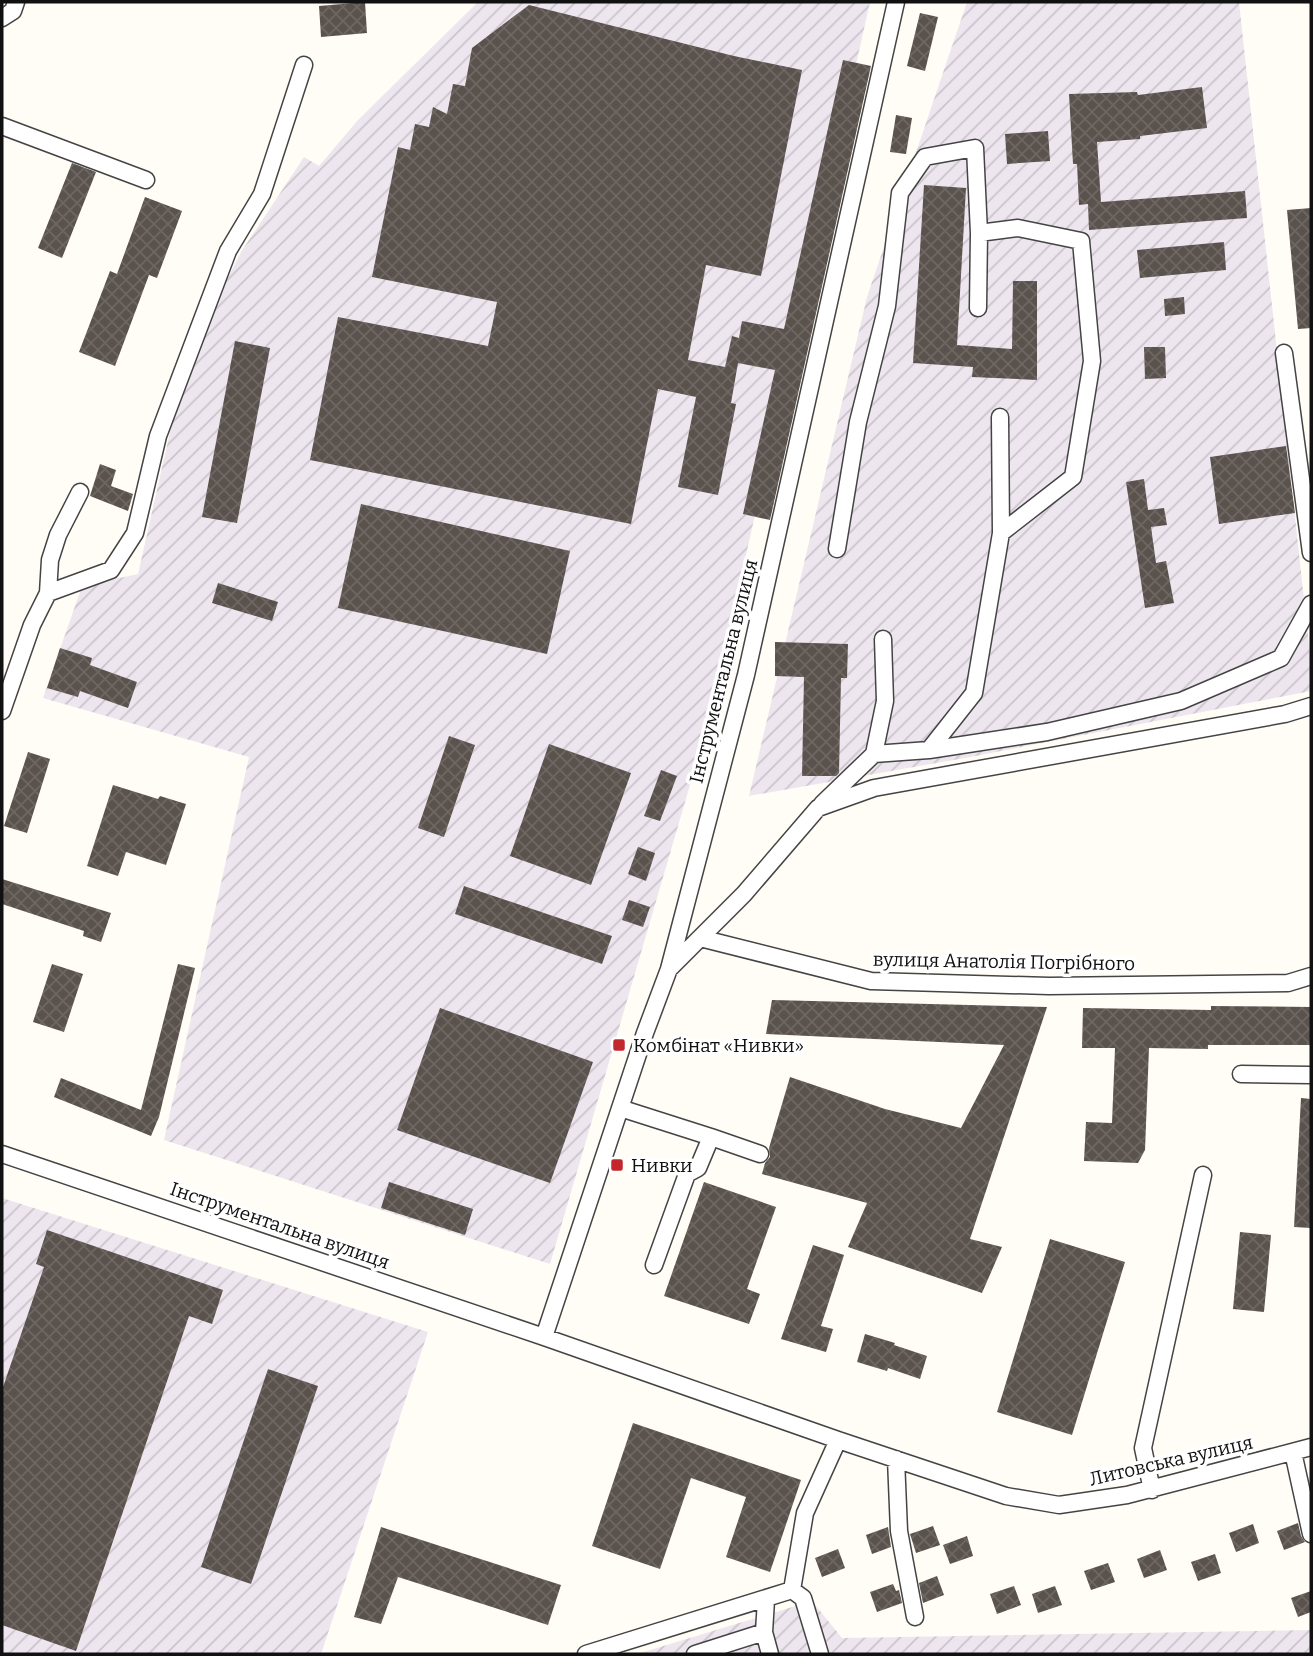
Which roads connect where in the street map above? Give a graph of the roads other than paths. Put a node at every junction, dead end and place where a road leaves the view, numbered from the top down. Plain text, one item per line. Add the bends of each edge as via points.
1 (16, 2) edge
2 (896, 2) edge
3 (2, 18) edge
4 (304, 65) dead end
5 (2, 126) edge
6 (146, 180) dead end
7 (979, 233) junction
8 (978, 308) dead end
9 (1284, 353) dead end
10 (1000, 417) dead end
11 (80, 492) dead end
12 (1001, 533) junction
13 (837, 549) dead end
14 (1311, 552) edge
15 (48, 593) junction
16 (1311, 604) edge
17 (883, 639) dead end
18 (1311, 706) edge
19 (2, 711) edge
20 (929, 750) junction
21 (874, 754) junction
22 (818, 808) junction
23 (700, 938) junction
24 (669, 969) junction
25 (1311, 976) edge
26 (1241, 1074) dead end
27 (1311, 1075) edge
28 (620, 1108) junction
29 (711, 1137) junction
30 (2, 1154) edge
31 (760, 1154) dead end
32 (1203, 1175) dead end
33 (654, 1265) dead end
34 (544, 1337) junction
35 (838, 1440) junction
36 (1311, 1447) edge
37 (1293, 1452) junction
38 (896, 1459) junction
39 (1152, 1490) junction
40 (1311, 1534) edge
41 (792, 1590) junction
42 (766, 1600) junction
43 (915, 1617) dead end
44 (764, 1632) junction
45 (721, 1650) edge
46 (586, 1654) edge
47 (695, 1654) edge
48 (770, 1654) edge
49 (820, 1654) edge

1 - 3 street via 13,11
2 - 24 street, Інструментальна вулиця via 746,675
4 - 15 street via 262,194 228,251 158,436 135,533 111,570
5 - 6 street
7 - 8 street
7 - 12 street via 1018,228 1081,241 1092,361 1073,477
7 - 13 street via 975,148 925,157 900,193 887,306 858,422
9 - 14 street
10 - 12 street
11 - 15 street via 50,560
12 - 20 street via 974,693
15 - 19 street
16 - 20 street via 1281,657 1181,701 1047,732
17 - 21 street via 885,701
18 - 22 street via 874,788
20 - 21 street
21 - 22 street
22 - 23 street
23 - 24 street
23 - 25 street, вулиця Анатолія Погрібного via 871,981 1049,986 1288,983
24 - 28 street, Інструментальна вулиця
26 - 27 street
28 - 29 street
28 - 34 street, Інструментальна вулиця
29 - 31 street
29 - 33 street via 698,1168 687,1174
30 - 34 street, Інструментальна вулиця
32 - 39 street via 1143,1448
34 - 35 street, Інструментальна вулиця
35 - 38 street, Литовська вулиця
35 - 41 street via 806,1513
36 - 37 street, Литовська вулиця
37 - 39 street, Литовська вулиця
37 - 40 street
38 - 39 street, Литовська вулиця via 1006,1496 1059,1504
38 - 43 street via 900,1531
41 - 42 street
41 - 49 street via 803,1598
42 - 44 street
42 - 46 street
44 - 45 street
44 - 48 street
45 - 47 street

